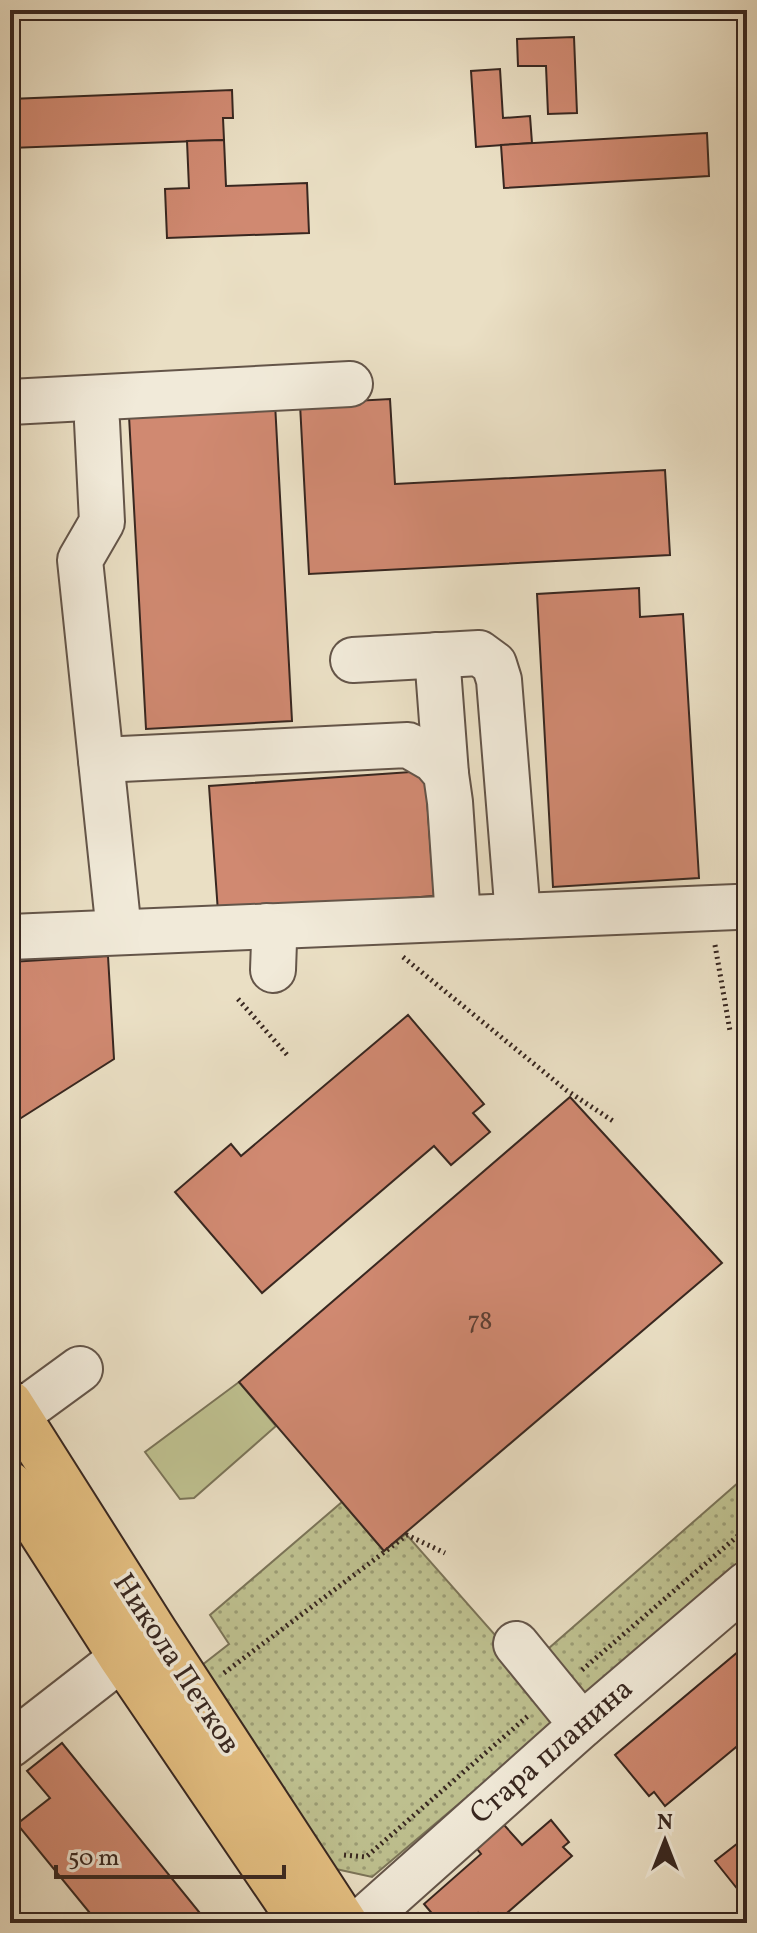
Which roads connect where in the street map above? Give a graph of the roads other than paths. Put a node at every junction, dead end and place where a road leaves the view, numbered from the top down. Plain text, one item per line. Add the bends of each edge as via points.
1 (350, 384) dead end
2 (10, 402) edge
3 (97, 422) dead end
4 (437, 655) junction
5 (353, 660) dead end
6 (101, 760) junction
7 (446, 774) junction
8 (722, 908) road end
9 (518, 916) junction
10 (458, 918) junction
11 (267, 926) junction
12 (119, 932) junction
13 (10, 937) edge
14 (273, 970) dead end
15 (80, 1369) dead end
16 (14, 1409) edge
17 (10, 1484) edge
18 (747, 1584) edge
19 (516, 1644) dead end
20 (138, 1645) junction
21 (569, 1708) junction
22 (10, 1745) edge
23 (302, 1923) edge
24 (345, 1923) edge
25 (360, 1923) edge

1 - 2 street
3 - 6 street via 102,522 80,560
4 - 5 street
4 - 7 street
4 - 9 street via 479,653 494,664 499,680
6 - 7 street via 408,745
6 - 12 street
7 - 10 street
8 - 9 street
9 - 10 street
10 - 11 street
11 - 12 street
11 - 14 street via 274,942
12 - 13 street
15 - 16 street
16 - 20 main road, Никола Петков
17 - 20 main road, Никола Петков
18 - 21 street, Стара планина
19 - 21 street
20 - 22 street
20 - 23 main road, Никола Петков
20 - 24 main road, Никола Петков via 184,1676
21 - 25 street, Стара планина

